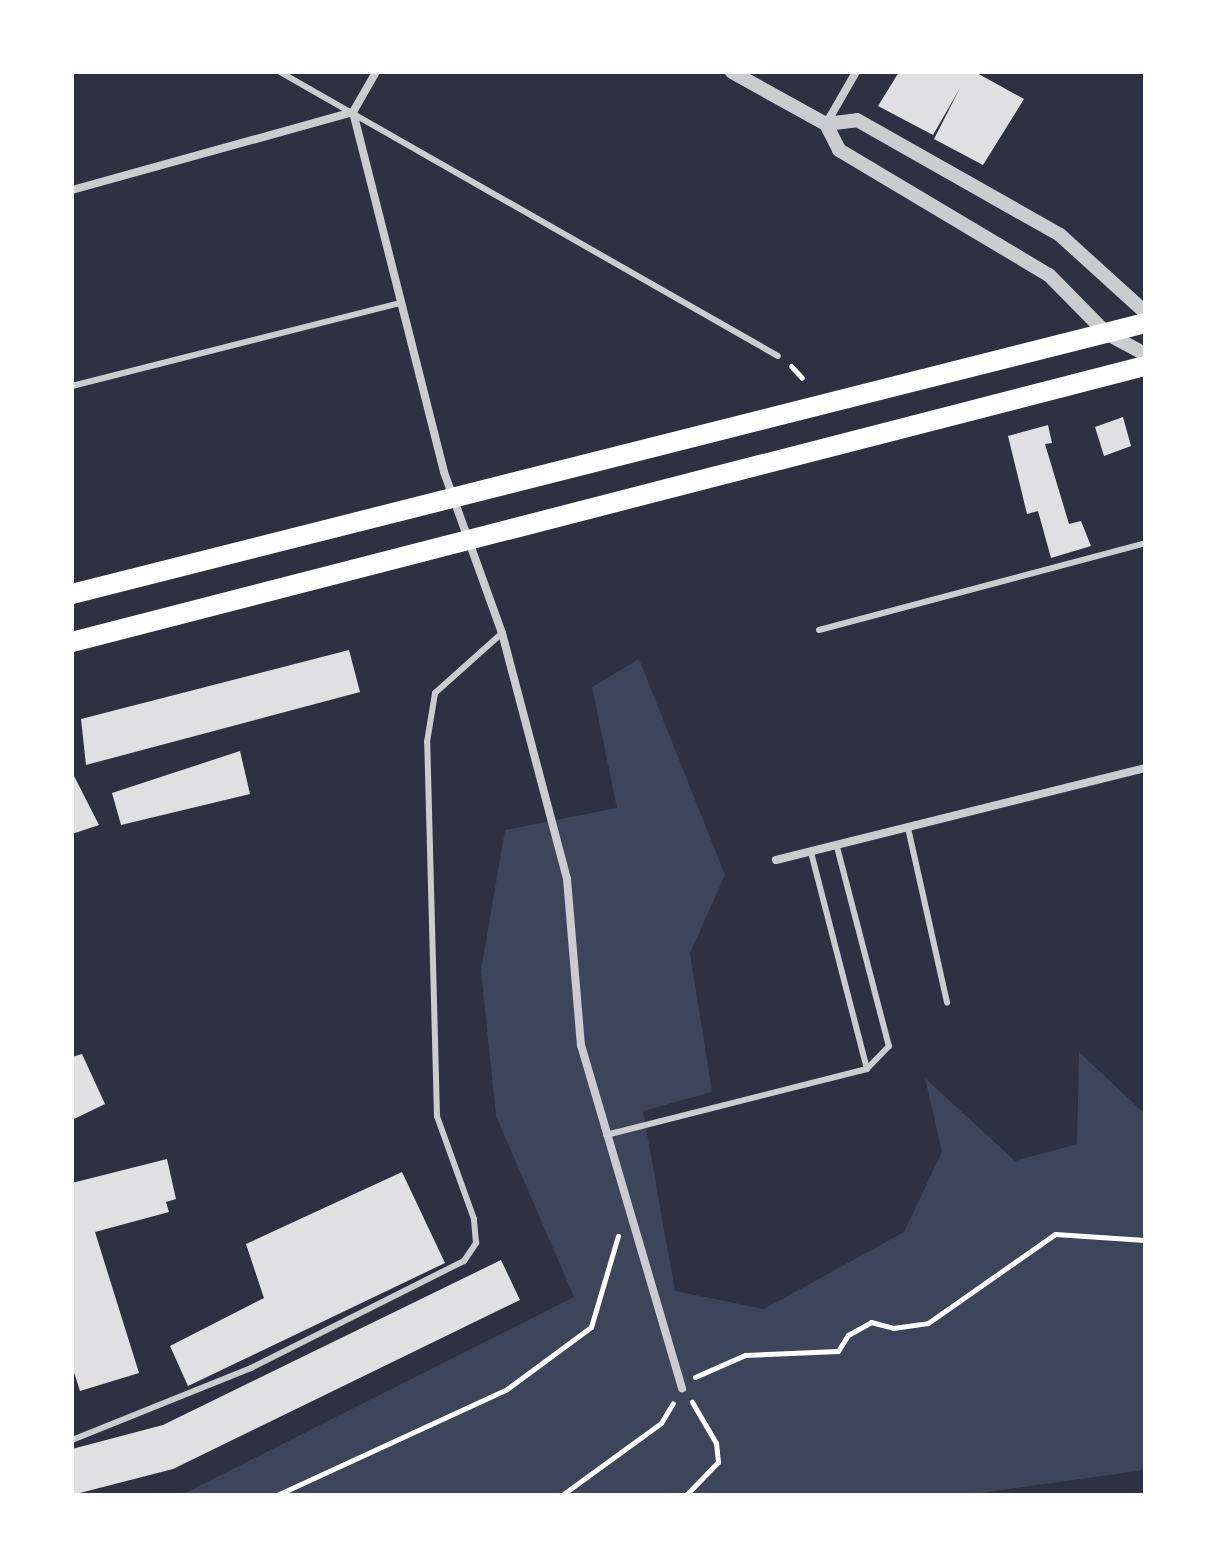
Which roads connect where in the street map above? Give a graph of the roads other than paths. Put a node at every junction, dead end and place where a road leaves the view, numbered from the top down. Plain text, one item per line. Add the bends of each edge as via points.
1 (280, 72) edge
2 (376, 72) edge
3 (732, 72) edge
4 (856, 72) edge
5 (353, 112) junction
6 (826, 124) junction
7 (72, 190) edge
8 (401, 303) junction
9 (1145, 312) edge
10 (1145, 323) edge
11 (1106, 333) junction
12 (1145, 354) edge
13 (778, 356) dead end
14 (1145, 366) edge
15 (72, 386) edge
16 (452, 496) junction
17 (466, 542) junction
18 (1145, 543) edge
19 (72, 594) edge
20 (819, 630) dead end
21 (502, 633) junction
22 (72, 642) edge
23 (1145, 768) edge
24 (908, 828) junction
25 (837, 847) junction
26 (811, 853) junction
27 (776, 860) dead end
28 (947, 1003) dead end
29 (867, 1069) junction
30 (606, 1135) junction
31 (682, 1388) road end
32 (72, 1440) edge

1 - 5 lane
2 - 5 street
3 - 6 street
4 - 6 street
5 - 7 street
5 - 8 street
5 - 13 lane
6 - 9 street via 857,120 1060,235
6 - 11 street via 839,150 1049,275
8 - 15 lane
8 - 16 street
10 - 11 main road
11 - 12 street
11 - 16 main road
14 - 17 main road
16 - 17 street
16 - 19 main road
17 - 21 street
17 - 22 main road
18 - 20 lane
21 - 30 street via 567,879 581,1045
21 - 32 lane via 435,693 427,742 437,1116 474,1219 476,1243 464,1261 251,1368
23 - 24 street
24 - 25 street
24 - 28 lane
25 - 26 street
25 - 29 lane via 889,1046
26 - 27 street
26 - 29 lane
29 - 30 lane
30 - 31 street

